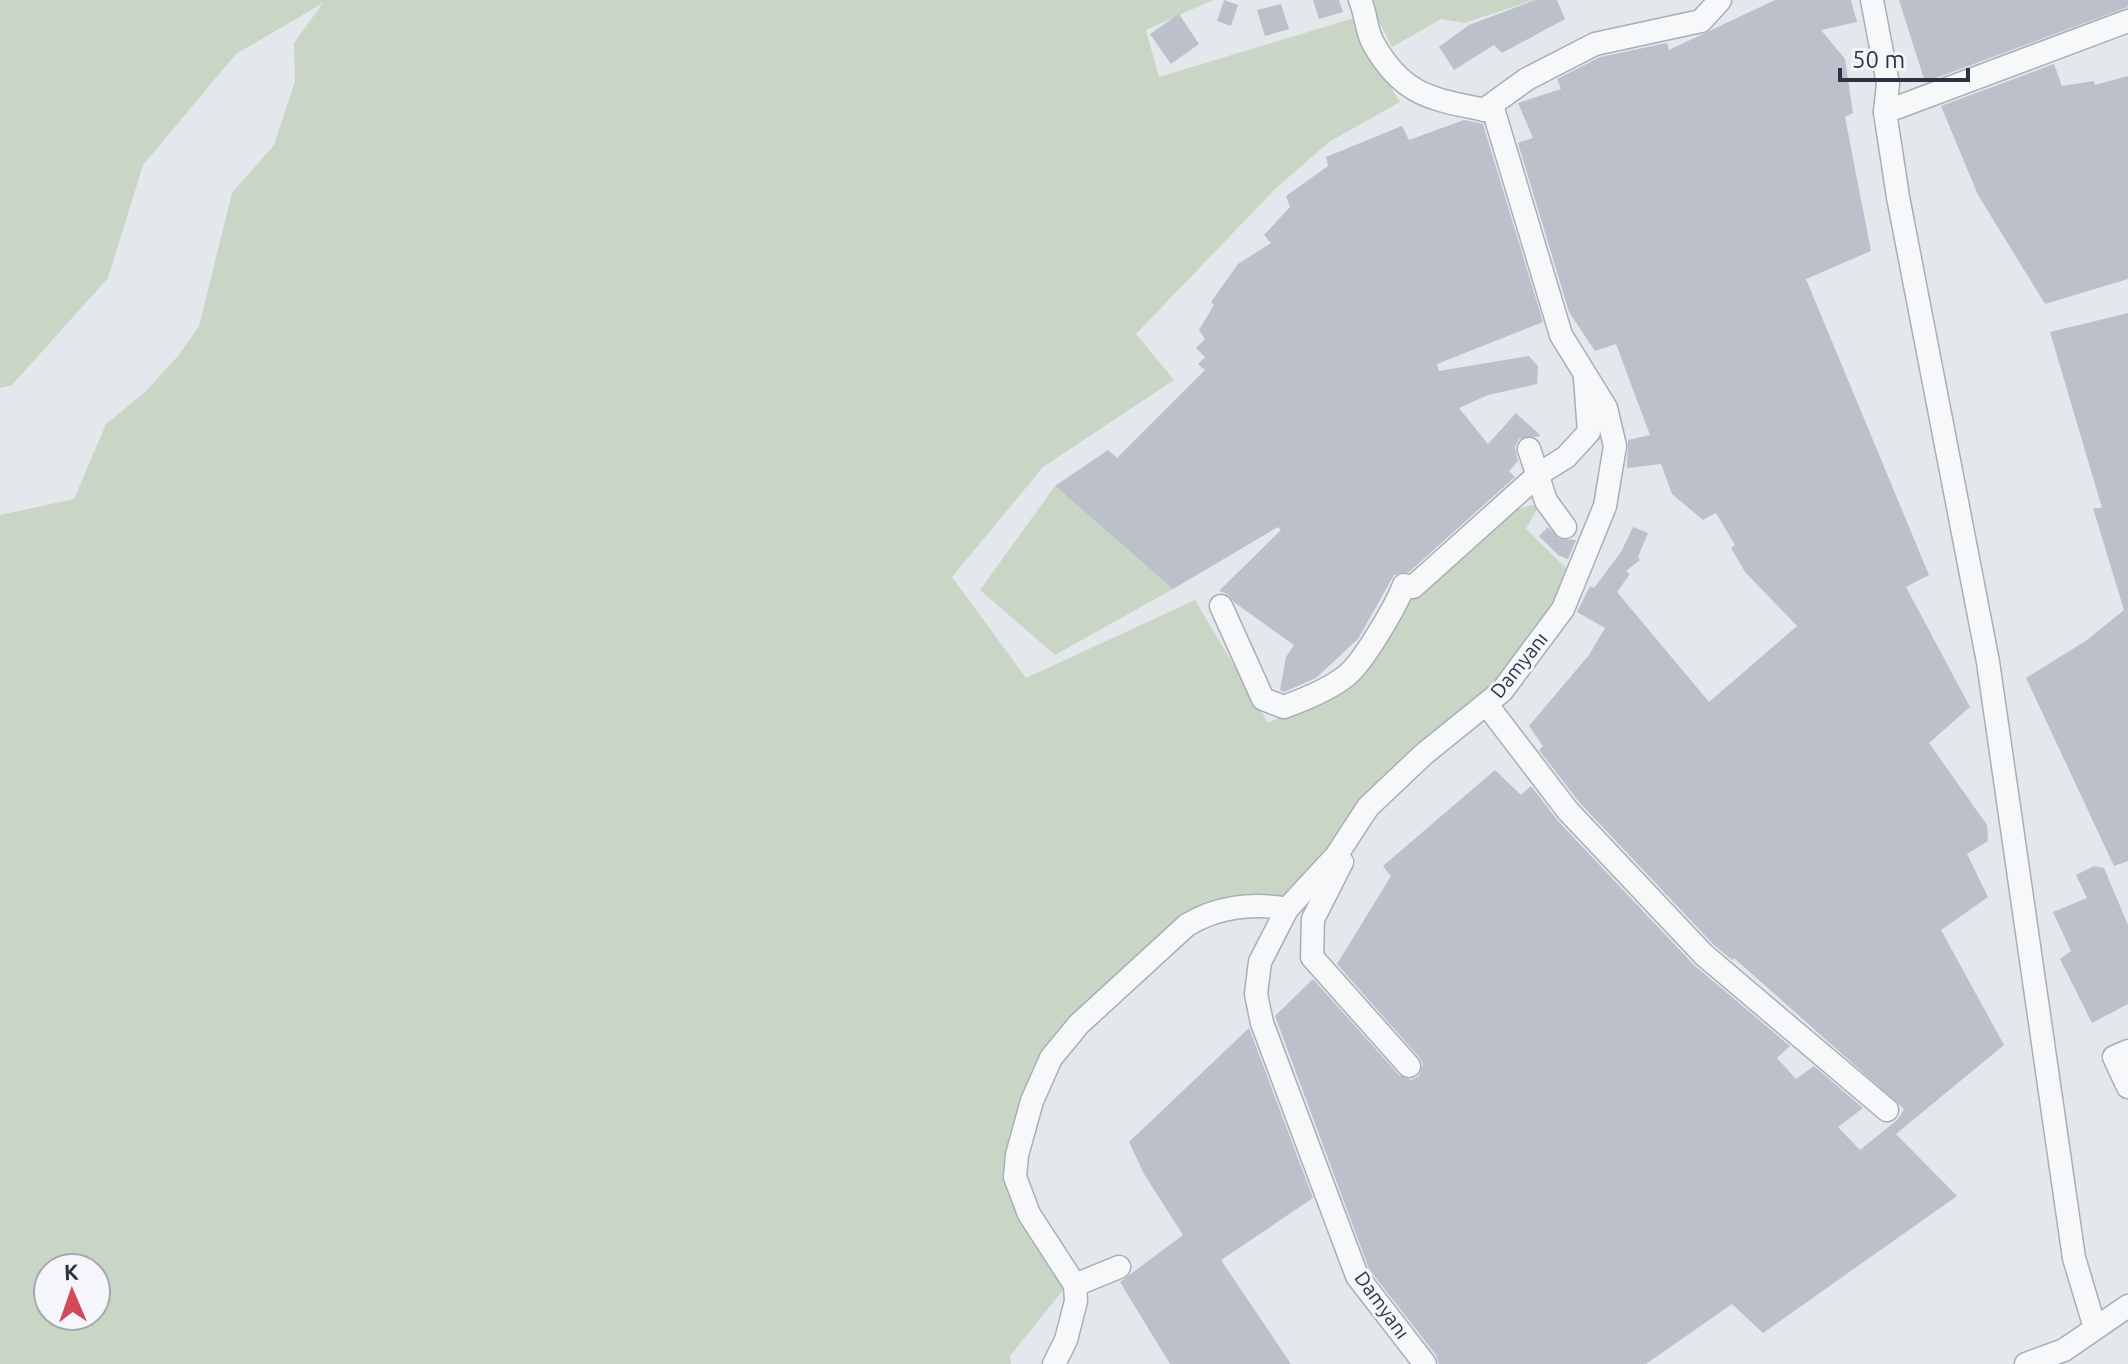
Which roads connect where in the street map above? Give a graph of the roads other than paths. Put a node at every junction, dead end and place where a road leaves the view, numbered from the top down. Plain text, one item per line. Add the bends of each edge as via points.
1 (1360, 0) edge
2 (1720, 0) edge
3 (1872, 0) edge
4 (2128, 21) edge
5 (1484, 110) junction
6 (1885, 112) junction
7 (1584, 368) junction
8 (1529, 449) dead end
9 (1539, 474) junction
10 (1565, 527) dead end
11 (1221, 606) dead end
12 (1487, 705) junction
13 (1336, 856) junction
14 (1287, 909) junction
15 (2128, 1051) edge
16 (1409, 1066) dead end
17 (2128, 1087) edge
18 (1887, 1110) dead end
19 (1119, 1267) dead end
20 (1075, 1285) junction
21 (2128, 1306) edge
22 (2095, 1328) junction
23 (1054, 1364) edge
24 (1425, 1364) edge
25 (2026, 1364) edge

1 - 5 street via 1371,41 1402,82 1426,97
2 - 5 street via 1701,21 1595,44 1527,79
3 - 6 street via 1888,84
4 - 6 street
5 - 7 street, Damyanı via 1494,112 1561,335
6 - 22 street via 1988,662 2074,1258
7 - 9 street via 1589,432 1566,457
7 - 12 street, Damyanı via 1606,408 1615,446 1605,506 1563,609
8 - 9 street
9 - 10 street via 1546,501
9 - 11 street via 1435,569 1413,587 1404,585 1395,610 1349,674 1306,698 1284,707 1263,699
12 - 13 street, Damyanı via 1368,807
12 - 18 street via 1568,811 1704,955
13 - 14 street, Damyanı
13 - 16 street via 1342,862 1313,919 1312,957
14 - 20 street via 1226,908 1187,925 1079,1024 1051,1058 1032,1101 1015,1177 1029,1214
14 - 24 street, Damyanı via 1260,962 1256,994 1262,1023 1357,1276
15 - 17 street via 2114,1057
19 - 20 street
20 - 23 street via 1066,1340
21 - 22 street
22 - 25 street via 2064,1350

